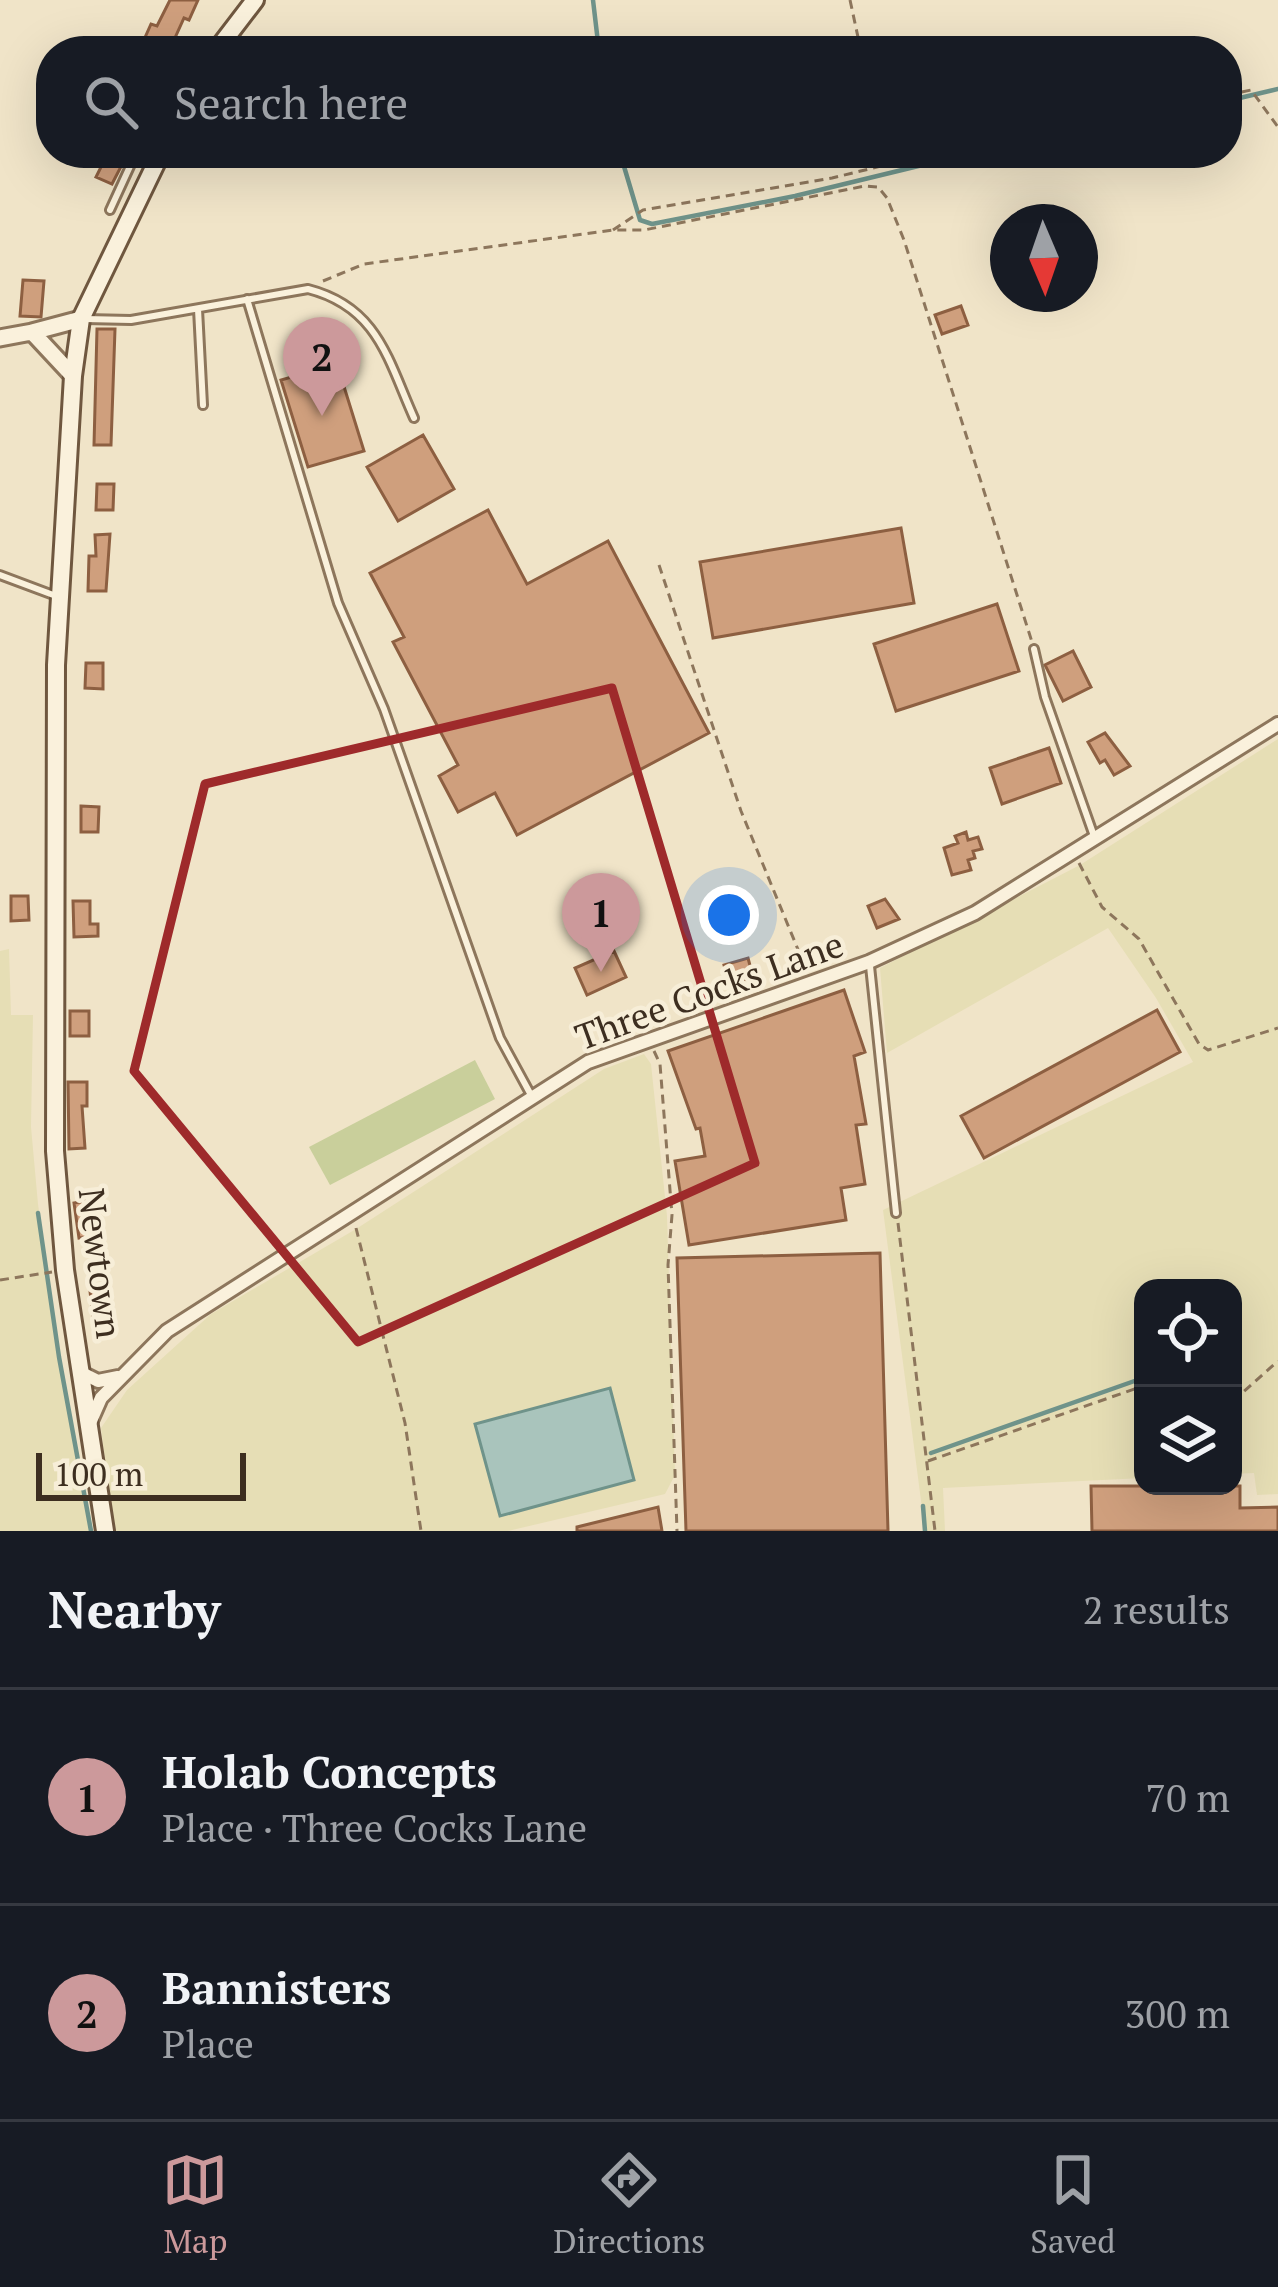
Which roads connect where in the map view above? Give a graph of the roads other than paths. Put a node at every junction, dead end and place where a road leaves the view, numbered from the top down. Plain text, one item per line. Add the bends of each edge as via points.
1 (255, 0) edge
2 (227, 36) edge
3 (129, 168) edge
4 (153, 168) edge
5 (110, 210) dead end
6 (247, 299) junction
7 (198, 309) junction
8 (81, 319) junction
9 (32, 332) junction
10 (2, 335) edge
11 (73, 376) junction
12 (203, 405) dead end
13 (414, 418) dead end
14 (0, 575) edge
15 (59, 597) junction
16 (1034, 650) road end
17 (1278, 724) edge
18 (1096, 839) junction
19 (869, 962) junction
20 (533, 1099) junction
21 (896, 1213) road end
22 (82, 1373) junction
23 (119, 1377) junction
24 (90, 1423) junction
25 (105, 1531) edge

1 - 2 main road
3 - 5 lane
4 - 8 main road, Newtown
6 - 7 lane
6 - 13 lane via 308,289 368,320
6 - 20 lane via 338,603 384,709 500,1038
7 - 8 lane
7 - 12 lane
8 - 9 street
8 - 11 main road, Newtown
9 - 10 street
9 - 11 street
11 - 15 main road, Newtown
14 - 15 lane
15 - 22 main road, Newtown via 55,1151
16 - 18 lane
17 - 18 street, Three Cocks Lane
18 - 19 street, Three Cocks Lane via 975,913
19 - 20 street, Three Cocks Lane via 588,1062
19 - 21 lane
20 - 23 street, Three Cocks Lane via 167,1330
22 - 23 street via 98,1381
22 - 24 main road, Newtown
23 - 24 street, Three Cocks Lane
24 - 25 main road, Newtown

